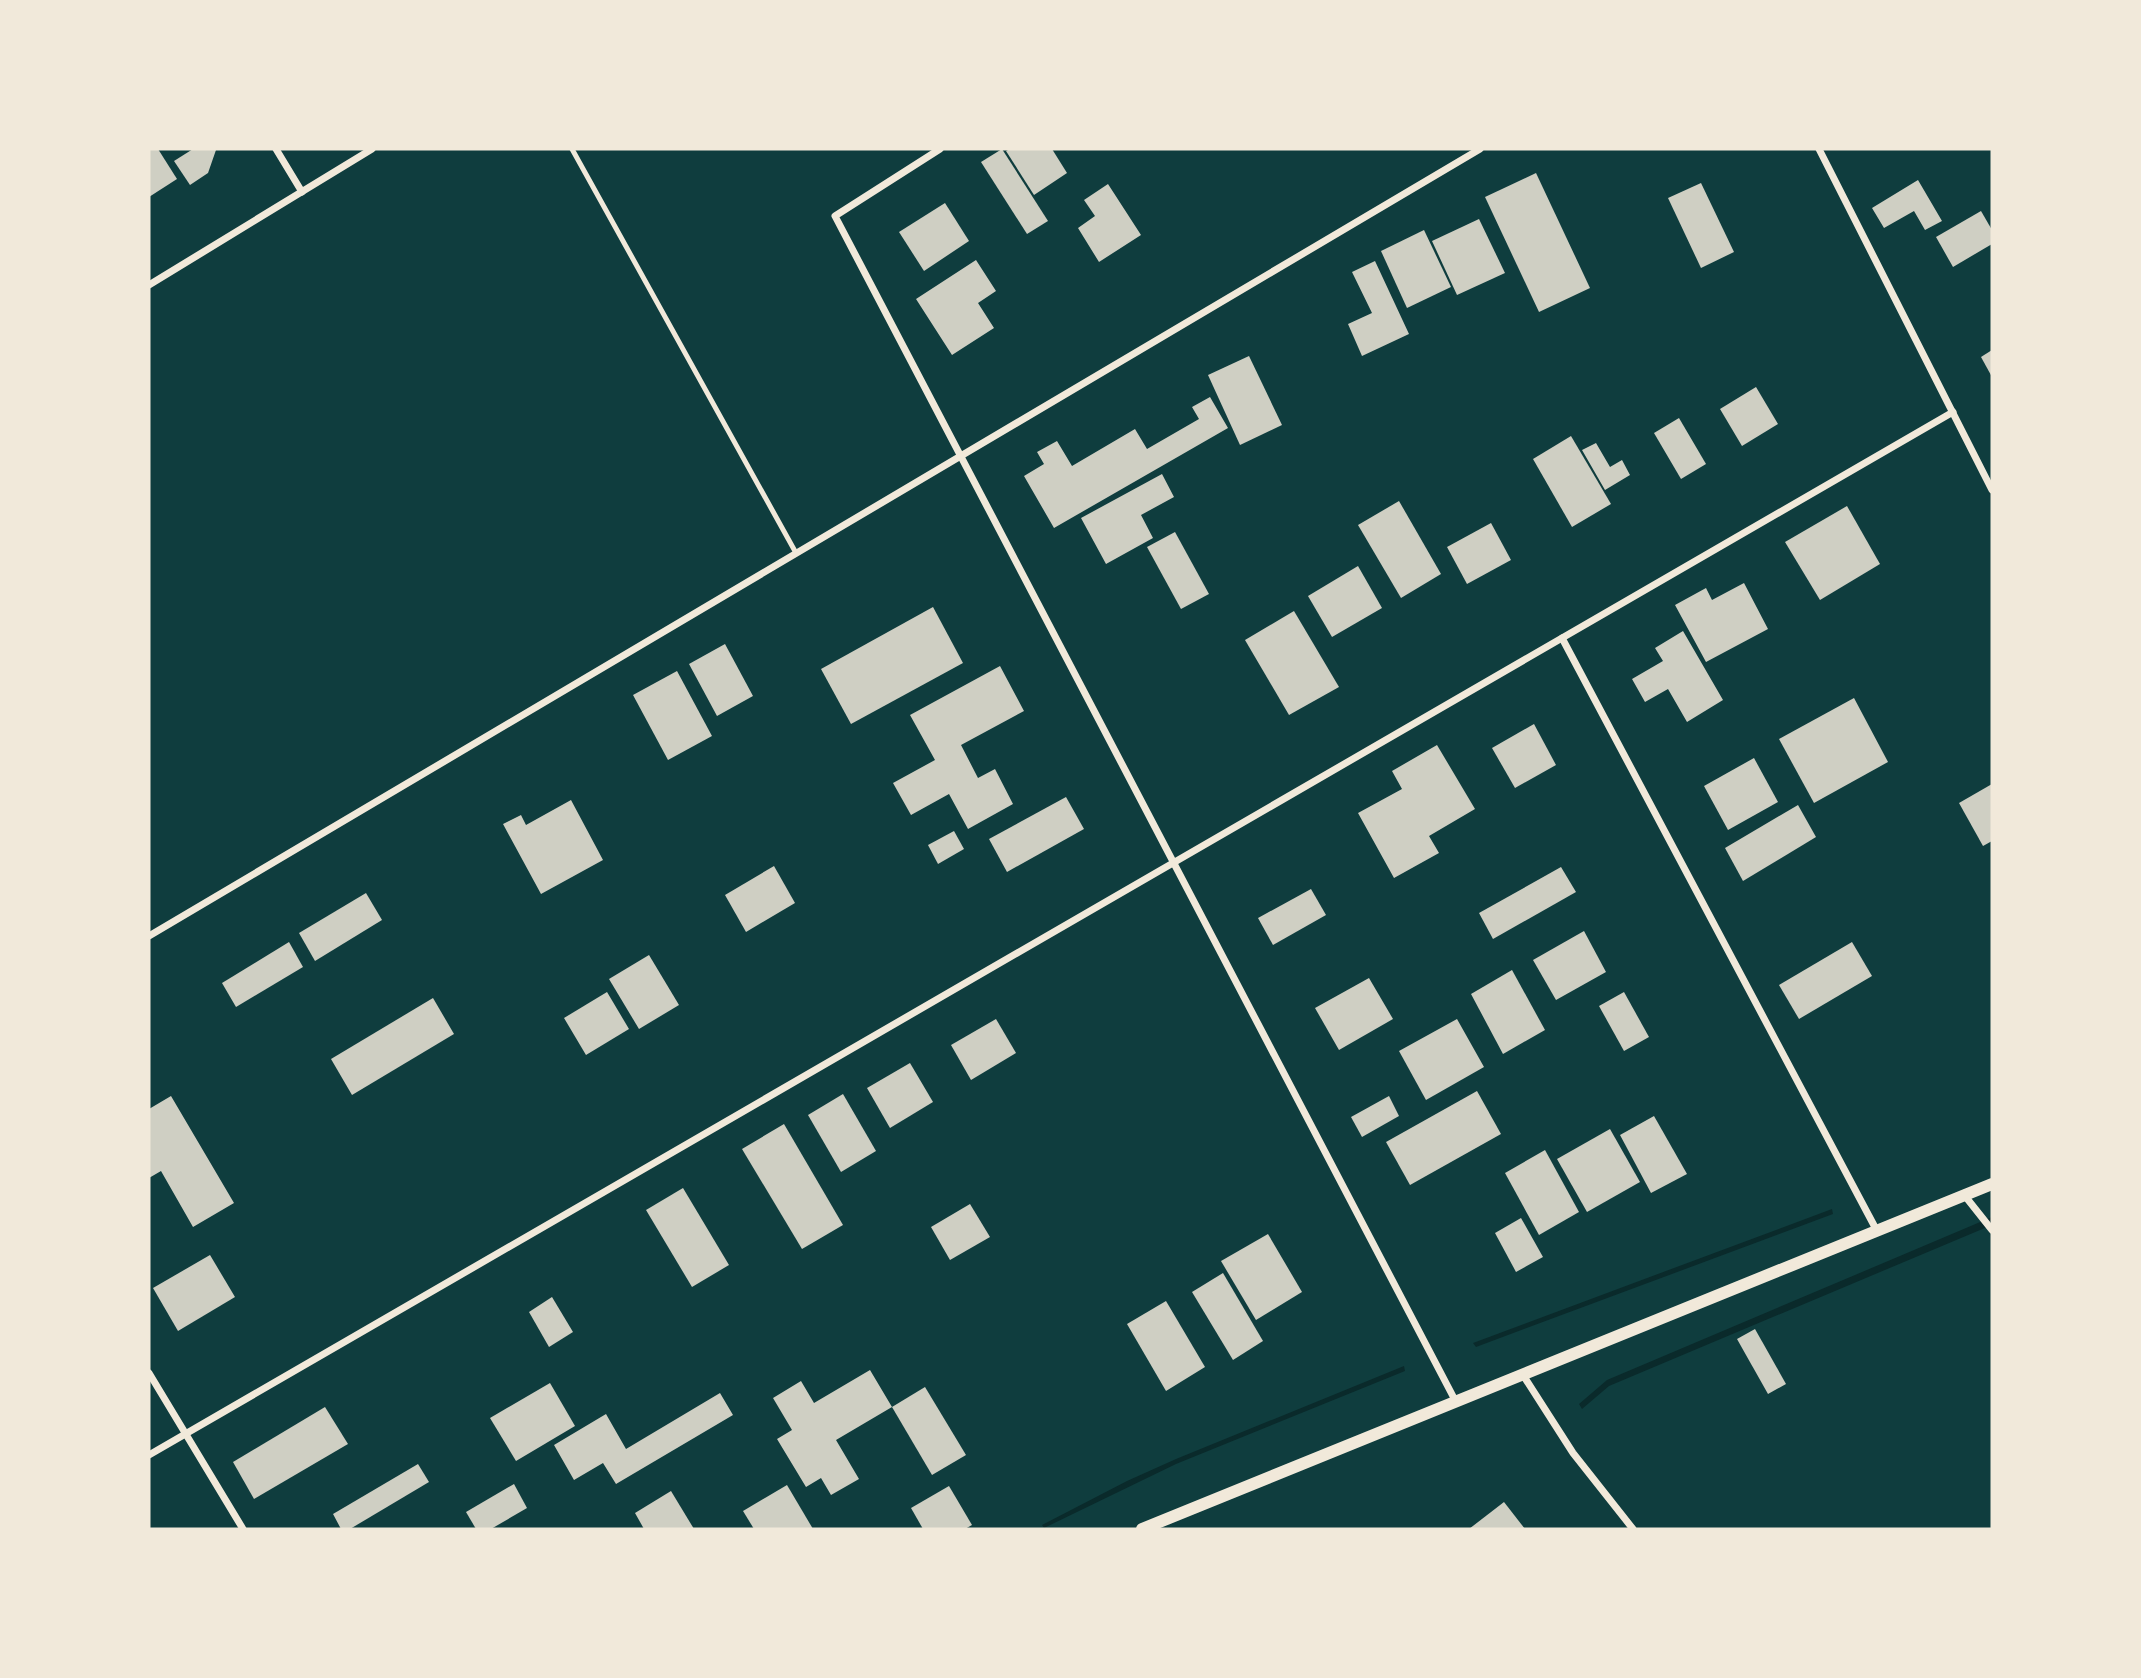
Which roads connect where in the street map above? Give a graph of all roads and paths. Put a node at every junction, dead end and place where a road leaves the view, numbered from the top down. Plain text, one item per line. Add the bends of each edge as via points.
1 (276, 149) edge
2 (372, 149) edge
3 (572, 149) edge
4 (940, 149) edge
5 (1480, 149) edge
6 (1819, 149) edge
7 (302, 192) junction
8 (149, 285) edge
9 (1953, 412) junction
10 (960, 456) junction
11 (1992, 490) edge
12 (796, 553) junction
13 (1562, 638) junction
14 (1174, 863) junction
15 (149, 936) edge
16 (1992, 1185) edge
17 (1965, 1196) junction
18 (1992, 1230) edge
19 (1877, 1231) junction
20 (149, 1373) edge
21 (1523, 1375) junction
22 (1456, 1402) junction
23 (185, 1434) junction
24 (149, 1455) edge
25 (243, 1529) edge
26 (1142, 1529) edge
27 (1633, 1529) edge

1 - 7 street
2 - 7 street
3 - 12 lane
4 - 10 street via 835,216
5 - 10 street
6 - 9 street
7 - 8 street
9 - 11 street
9 - 13 street
10 - 12 street
10 - 14 street
12 - 15 street
13 - 14 street
13 - 19 street
14 - 22 street
14 - 23 street
16 - 17 street
17 - 18 street
17 - 19 street
19 - 21 street
20 - 23 street
21 - 22 street
21 - 27 street via 1573,1453
22 - 26 street
23 - 24 street
23 - 25 street

